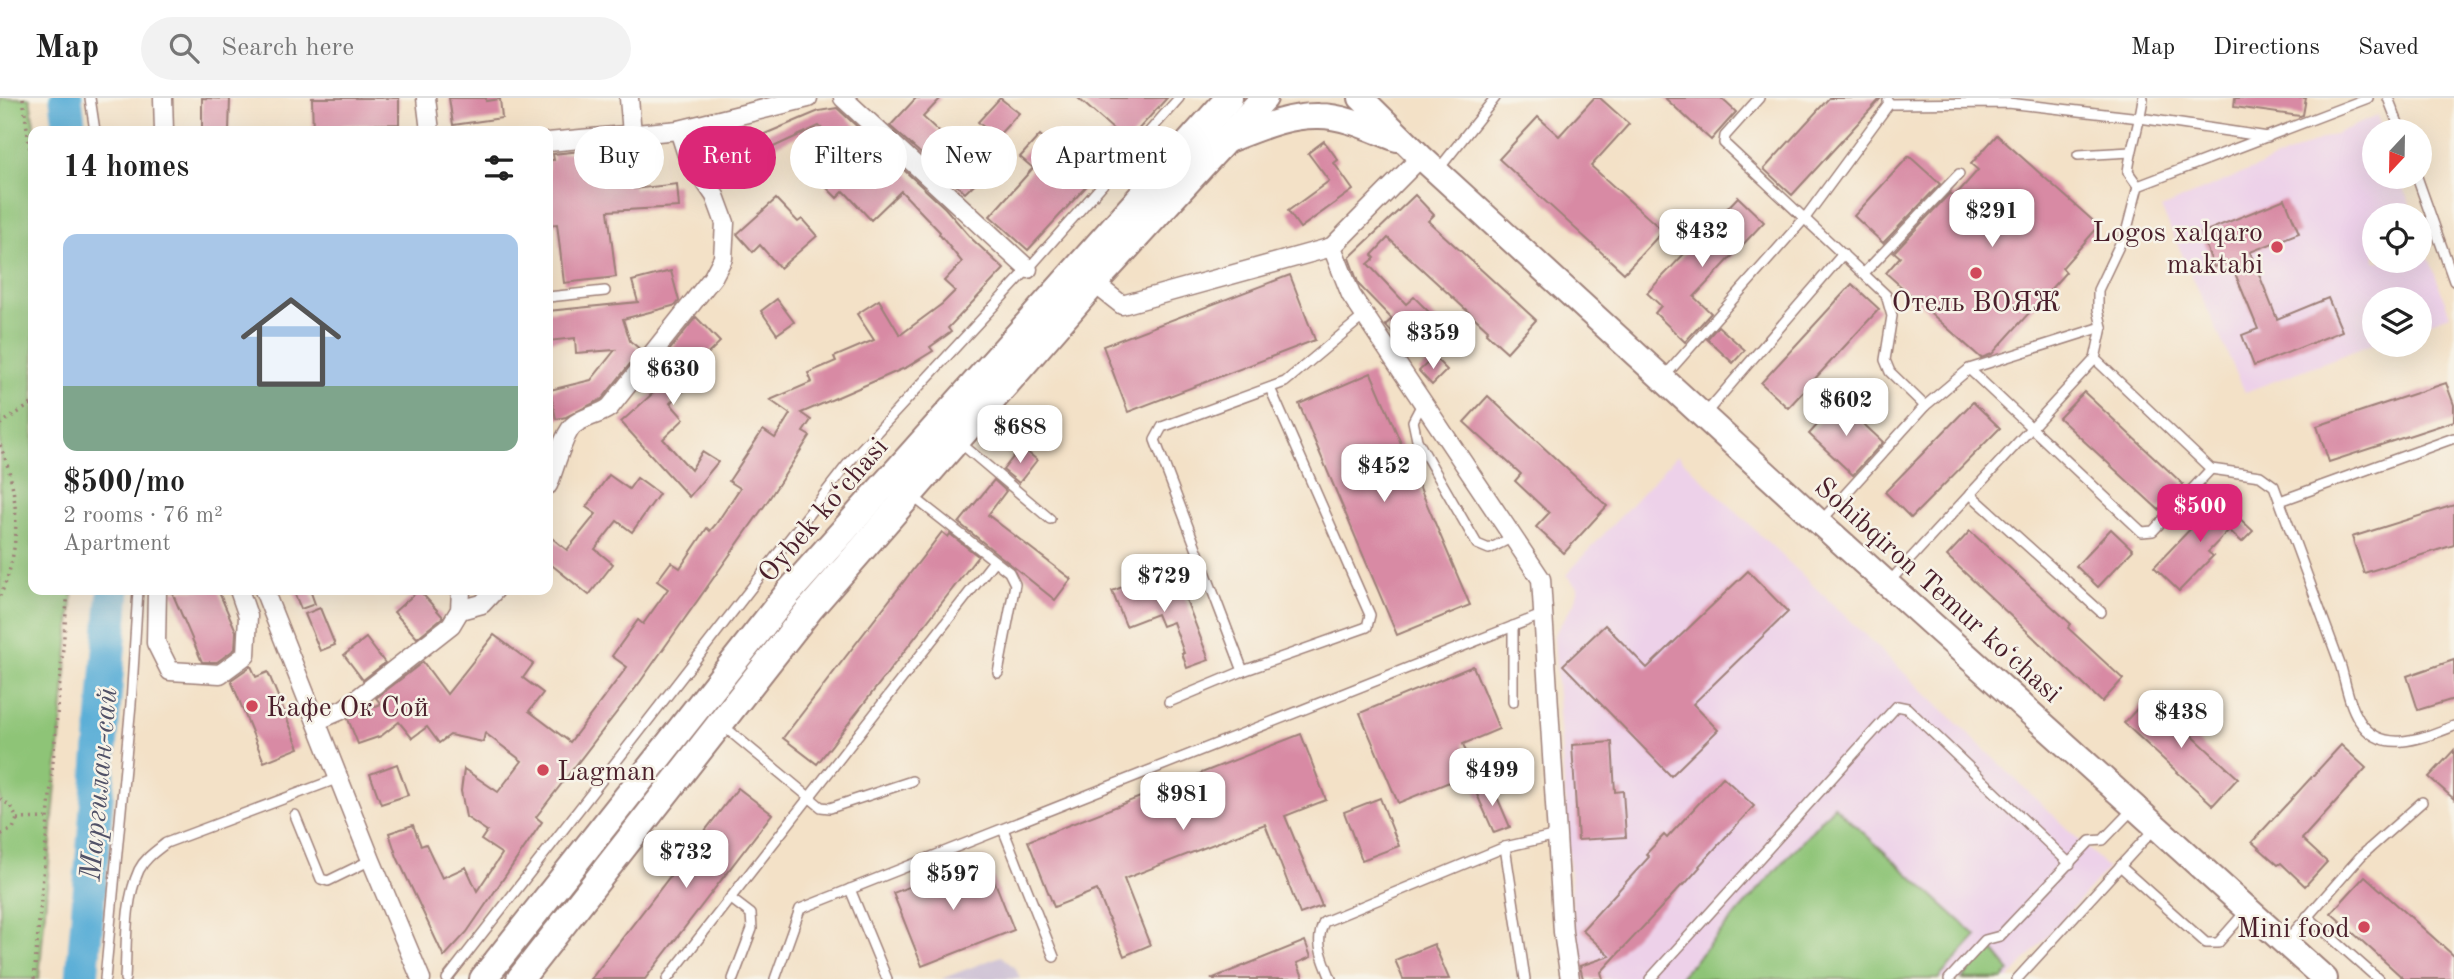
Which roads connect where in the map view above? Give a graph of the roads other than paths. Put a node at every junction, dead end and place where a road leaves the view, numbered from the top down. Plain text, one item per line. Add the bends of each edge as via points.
1 (90, 98) edge
2 (163, 98) edge
3 (426, 98) edge
4 (629, 98) edge
5 (808, 98) edge
6 (843, 98) edge
7 (1179, 98) edge
8 (1229, 98) edge
9 (1264, 98) edge
10 (1361, 98) edge
11 (1386, 98) edge
12 (1495, 98) edge
13 (1759, 98) edge
14 (2143, 98) edge
15 (2368, 98) edge
16 (2388, 98) edge
17 (1888, 101) edge
18 (2140, 118) junction
19 (2396, 119) edge
20 (94, 126) edge
21 (164, 126) edge
22 (429, 126) edge
23 (631, 126) edge
24 (695, 126) edge
25 (2268, 137) junction
26 (574, 140) edge
27 (1225, 141) junction
28 (553, 142) edge
29 (2130, 152) junction
30 (2077, 155) dead end
31 (1422, 157) junction
32 (1959, 174) dead end
33 (2138, 186) junction
34 (710, 189) edge
35 (2421, 189) edge
36 (1805, 218) junction
37 (1332, 247) junction
38 (1843, 254) junction
39 (1028, 269) junction
40 (1864, 273) junction
41 (2454, 281) edge
42 (1094, 283) junction
43 (605, 292) dead end
44 (553, 297) edge
45 (1365, 315) junction
46 (2102, 327) junction
47 (2095, 359) junction
48 (1969, 369) junction
49 (1663, 379) junction
50 (1270, 388) junction
51 (1423, 402) junction
52 (1926, 407) junction
53 (1704, 415) junction
54 (2032, 427) junction
55 (2454, 438) edge
56 (956, 440) junction
57 (2211, 470) junction
58 (553, 472) edge
59 (909, 494) junction
60 (1970, 494) junction
61 (2280, 501) junction
62 (1050, 519) dead end
63 (1820, 523) junction
64 (1513, 537) junction
65 (994, 561) junction
66 (1888, 583) junction
67 (138, 595) edge
68 (157, 595) edge
69 (241, 595) edge
70 (266, 595) edge
71 (461, 595) edge
72 (490, 595) edge
73 (460, 610) junction
74 (2101, 612) dead end
75 (1544, 614) junction
76 (1513, 626) junction
77 (1243, 671) junction
78 (998, 673) dead end
79 (1169, 702) dead end
80 (1513, 702) dead end
81 (316, 721) junction
82 (720, 723) junction
83 (2454, 726) edge
84 (339, 778) junction
85 (912, 781) dead end
86 (810, 797) junction
87 (2422, 802) dead end
88 (2135, 806) junction
89 (295, 815) dead end
90 (2157, 826) junction
91 (1003, 829) junction
92 (1557, 835) junction
93 (1505, 847) junction
94 (371, 860) junction
95 (2070, 864) junction
96 (2120, 866) junction
97 (850, 889) junction
98 (730, 898) junction
99 (2248, 909) junction
100 (2307, 916) junction
101 (2284, 942) junction
102 (1054, 957) dead end
103 (2318, 977) edge
104 (105, 979) edge
105 (125, 979) edge
106 (421, 979) edge
107 (447, 979) edge
108 (483, 979) edge
109 (520, 979) edge
110 (667, 979) edge
111 (733, 979) edge
112 (775, 979) edge
113 (887, 979) edge
114 (1331, 979) edge
115 (1525, 979) edge
116 (1570, 979) edge
117 (1650, 979) edge
118 (1949, 979) edge
119 (2017, 979) edge
120 (2378, 979) edge

1 - 20 lane
2 - 21 street
3 - 22 street
4 - 23 street
5 - 24 street
6 - 39 street
7 - 39 lane
8 - 108 main road, Oybek ko‘chasi via 789,593
9 - 27 main road, Oybek ko‘chasi
10 - 31 main road, Sohibqiron Temur koʻchasi
11 - 31 main road
12 - 31 lane
13 - 36 lane via 1725,135 1724,143
14 - 18 lane
15 - 25 lane
16 - 19 lane
17 - 18 lane via 2008,103
17 - 36 lane
18 - 25 lane
18 - 29 lane
25 - 33 lane
26 - 28 street
27 - 31 main road via 1286,119 1320,116 1360,125
27 - 42 main road, Oybek ko‘chasi
29 - 30 lane
29 - 33 lane via 2128,172
31 - 37 street
31 - 49 main road, Sohibqiron Temur koʻchasi
32 - 40 lane
33 - 46 lane via 2127,229 2098,290
34 - 58 street via 725,223 723,258 713,277 610,407 568,432
35 - 41 lane
36 - 38 lane
36 - 49 lane
37 - 42 street via 1122,305
37 - 45 street via 1351,295
38 - 40 lane
38 - 53 lane
39 - 107 lane via 850,461
40 - 52 lane via 1886,295 1892,316 1885,360 1890,372
42 - 56 main road, Oybek ko‘chasi
43 - 44 lane
45 - 50 lane via 1285,382
45 - 51 street
46 - 47 lane
46 - 48 lane
47 - 54 lane
47 - 57 lane
48 - 52 lane
48 - 54 lane
49 - 53 main road, Sohibqiron Temur koʻchasi
50 - 77 lane via 1162,427 1155,440
50 - 77 lane via 1370,615 1367,627
51 - 64 street
51 - 64 lane via 1413,421 1418,440 1477,544 1489,549
52 - 63 lane
53 - 63 main road, Sohibqiron Temur koʻchasi
54 - 57 lane via 2142,532 2153,531
54 - 60 lane
55 - 61 lane
56 - 59 main road, Oybek ko‘chasi
56 - 62 lane
57 - 61 lane via 2260,476 2274,486
59 - 65 lane
59 - 82 main road, Oybek ko‘chasi
60 - 66 lane
60 - 74 lane
61 - 83 lane via 2359,721 2391,743
63 - 66 main road, Sohibqiron Temur koʻchasi
64 - 75 street via 1541,579
65 - 78 lane via 1009,572 1015,584
65 - 86 lane
66 - 88 main road, Sohibqiron Temur koʻchasi
67 - 104 lane
68 - 69 street via 156,643 170,671 220,674 246,655 248,616
70 - 81 street
71 - 73 street
72 - 73 street via 482,604
73 - 81 street via 451,625 344,709
75 - 76 lane
75 - 92 street
76 - 80 lane
76 - 91 lane
77 - 79 lane
81 - 84 street
82 - 86 lane
82 - 109 main road, Oybek ko‘chasi
84 - 94 street
84 - 105 lane via 166,843 148,858 129,906
85 - 86 lane via 830,808
86 - 98 lane
87 - 100 lane via 2361,856
88 - 90 main road, Sohibqiron Temur koʻchasi
88 - 95 lane via 2103,840 2090,841
89 - 94 lane via 321,879 328,881
90 - 96 lane
90 - 99 main road, Sohibqiron Temur koʻchasi
91 - 97 lane
91 - 102 lane
92 - 93 lane
92 - 116 street
93 - 114 lane via 1324,922 1318,934 1319,950
93 - 115 lane
94 - 106 street
95 - 117 lane via 1907,708 1897,706
95 - 118 lane via 2000,936 1984,940
96 - 99 lane via 2206,943 2218,943
96 - 119 lane
97 - 112 lane via 800,909
97 - 113 lane
98 - 110 lane
98 - 111 lane via 751,914 752,929
99 - 101 main road, Sohibqiron Temur koʻchasi
100 - 101 lane
100 - 120 lane
101 - 103 main road, Sohibqiron Temur koʻchasi

